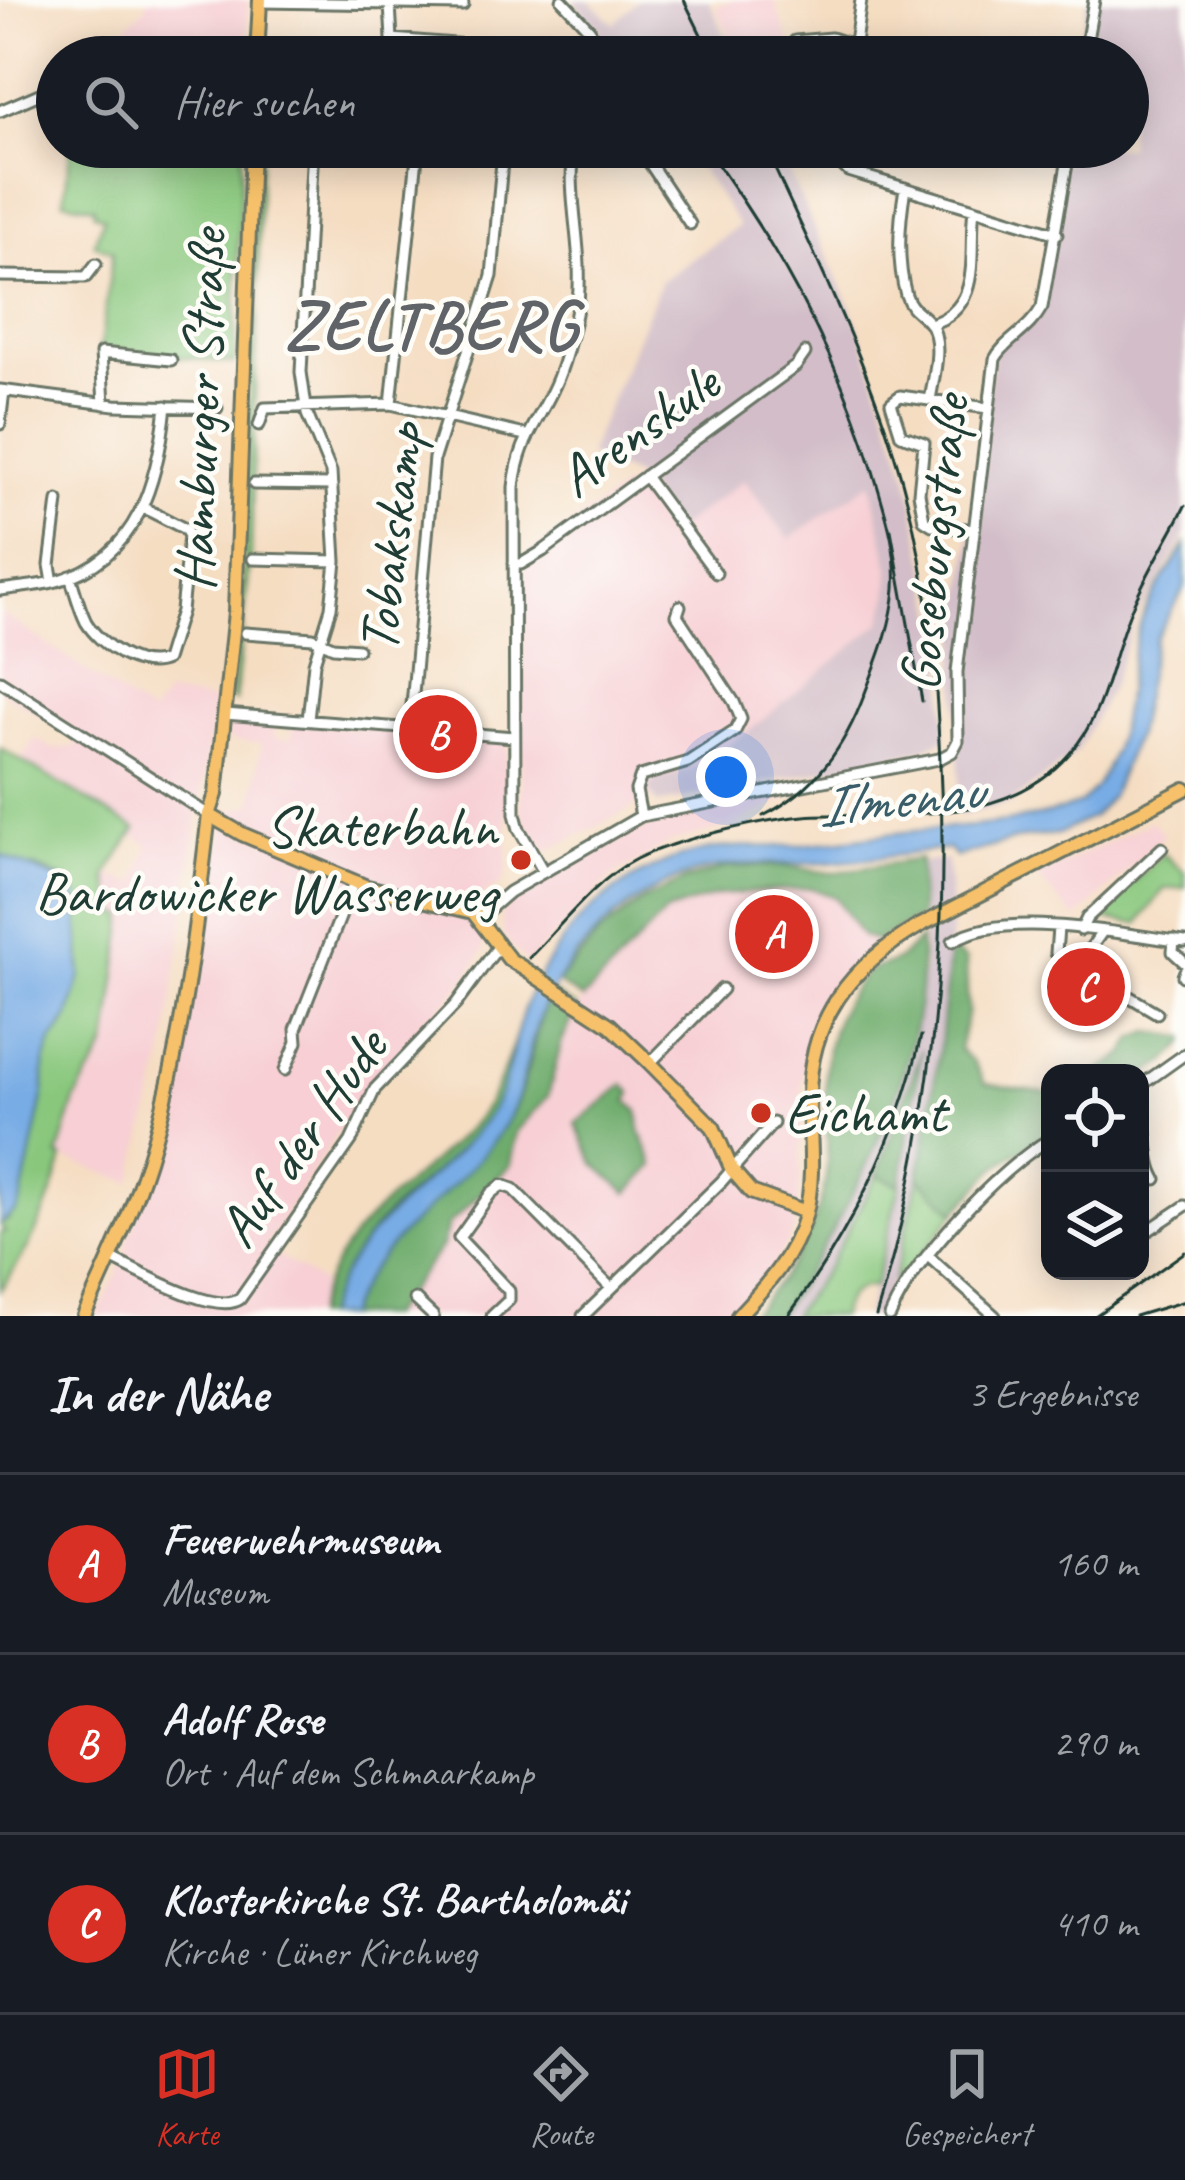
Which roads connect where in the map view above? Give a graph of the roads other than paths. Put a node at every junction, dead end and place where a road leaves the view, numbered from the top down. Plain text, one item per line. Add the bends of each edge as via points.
1 (462, 0) edge
2 (562, 0) edge
3 (861, 0) edge
4 (1094, 0) edge
5 (260, 1) edge
6 (390, 4) junction
7 (258, 36) edge
8 (392, 36) edge
9 (592, 36) edge
10 (855, 36) edge
11 (1088, 36) edge
12 (36, 95) edge
13 (0, 110) edge
14 (251, 168) edge
15 (312, 168) edge
16 (416, 168) edge
17 (501, 168) edge
18 (573, 168) edge
19 (653, 168) edge
20 (843, 168) edge
21 (1067, 168) edge
22 (905, 188) junction
23 (974, 209) junction
24 (690, 224) dead end
25 (1057, 233) junction
26 (96, 264) dead end
27 (0, 276) edge
28 (931, 324) junction
29 (805, 353) dead end
30 (170, 360) dead end
31 (2, 391) edge
32 (930, 400) junction
33 (104, 404) junction
34 (392, 404) junction
35 (166, 406) junction
36 (305, 406) junction
37 (217, 408) dead end
38 (988, 408) junction
39 (446, 416) junction
40 (0, 424) edge
41 (260, 425) dead end
42 (525, 435) junction
43 (645, 476) junction
44 (254, 484) dead end
45 (332, 485) junction
46 (58, 501) dead end
47 (144, 508) junction
48 (974, 530) junction
49 (253, 559) dead end
50 (336, 561) junction
51 (514, 563) junction
52 (716, 572) dead end
53 (70, 576) junction
54 (53, 582) junction
55 (0, 590) edge
56 (680, 606) dead end
57 (245, 633) dead end
58 (320, 641) junction
59 (358, 649) dead end
60 (228, 676) junction
61 (0, 681) edge
62 (225, 714) junction
63 (308, 720) junction
64 (410, 728) junction
65 (514, 737) junction
66 (1185, 789) edge
67 (209, 815) junction
68 (641, 816) junction
69 (242, 834) junction
70 (1162, 848) dead end
71 (204, 849) junction
72 (544, 871) junction
73 (354, 882) junction
74 (480, 917) junction
75 (1058, 928) junction
76 (1081, 930) junction
77 (1102, 932) junction
78 (953, 941) dead end
79 (1179, 941) edge
80 (498, 947) junction
81 (1079, 965) junction
82 (1184, 970) edge
83 (722, 989) dead end
84 (1157, 1013) dead end
85 (1185, 1054) edge
86 (650, 1063) junction
87 (285, 1070) dead end
88 (1149, 1080) edge
89 (773, 1123) dead end
90 (1041, 1145) edge
91 (1149, 1145) edge
92 (732, 1170) junction
93 (1156, 1179) dead end
94 (1185, 1206) edge
95 (806, 1212) junction
96 (1149, 1230) edge
97 (929, 1257) junction
98 (110, 1258) junction
99 (133, 1269) junction
100 (99, 1284) junction
101 (611, 1288) junction
102 (416, 1299) dead end
103 (84, 1316) edge
104 (433, 1316) edge
105 (492, 1316) edge
106 (583, 1316) edge
107 (738, 1316) edge
108 (890, 1316) edge
109 (995, 1316) edge

1 - 6 street
2 - 9 street
3 - 10 street
4 - 11 street
5 - 6 street
5 - 7 main road
6 - 8 street
12 - 13 street
14 - 60 main road, Hamburger Straße
15 - 36 street
16 - 34 street
17 - 39 street, Tobakskamp via 492,276
18 - 42 street via 577,308 555,385
19 - 24 street
20 - 22 street
21 - 25 street, Goseburgstraße
22 - 23 street
22 - 28 street via 902,275 909,304
23 - 25 street
23 - 28 street via 971,284 948,316
25 - 38 street, Goseburgstraße via 1042,307 997,352
26 - 27 street via 86,277
28 - 32 street
29 - 43 street, Arenskule
30 - 33 street via 101,353
31 - 33 street
31 - 40 street
32 - 38 street
32 - 48 street via 891,403 901,435 924,443 924,520
33 - 35 street
34 - 36 street
34 - 39 street
35 - 37 street
35 - 47 street
36 - 41 street via 265,408
36 - 45 street
38 - 48 street, Goseburgstraße
39 - 42 street
39 - 64 street, Tobakskamp via 429,492
42 - 51 street via 514,481
43 - 51 street, Arenskule via 543,551
43 - 52 street
44 - 45 street
45 - 50 street
46 - 54 street
47 - 53 street via 102,557
47 - 53 street via 189,536 166,660 138,662 98,636
48 - 68 street, Goseburgstraße via 952,752
49 - 50 street
50 - 58 street
51 - 65 street
53 - 54 street
54 - 55 street
56 - 68 street via 677,615 737,707 740,725 688,762 641,776
57 - 58 street
58 - 59 street
58 - 63 street
60 - 62 main road
60 - 67 main road
61 - 67 street
62 - 63 street
62 - 67 main road
63 - 64 street
64 - 65 street
65 - 72 street via 516,821
66 - 95 main road via 921,925 857,971 814,1052
67 - 69 main road
67 - 71 main road
68 - 72 street
69 - 71 main road
69 - 73 main road
70 - 76 street
71 - 98 main road via 164,1103
72 - 74 street
73 - 74 main road
73 - 87 street
74 - 80 main road
75 - 76 street
75 - 78 street via 989,926
75 - 81 street via 1054,950
76 - 77 street
77 - 79 street
77 - 81 street
79 - 82 street via 1173,952
80 - 86 main road via 621,1033
80 - 99 street, Auf der Hude via 375,1089 357,1132 240,1299 214,1304
81 - 84 street
83 - 86 street
85 - 88 street
86 - 92 main road via 712,1127
89 - 92 street
90 - 97 street via 987,1187
91 - 93 street
92 - 95 main road via 759,1197
92 - 101 street
94 - 96 street
95 - 107 main road via 778,1271
97 - 108 street
97 - 109 street
98 - 99 street, Auf der Hude
98 - 100 main road
99 - 100 street
100 - 103 main road
101 - 105 street via 507,1186 496,1187 459,1238 509,1292
101 - 106 street
102 - 104 street

